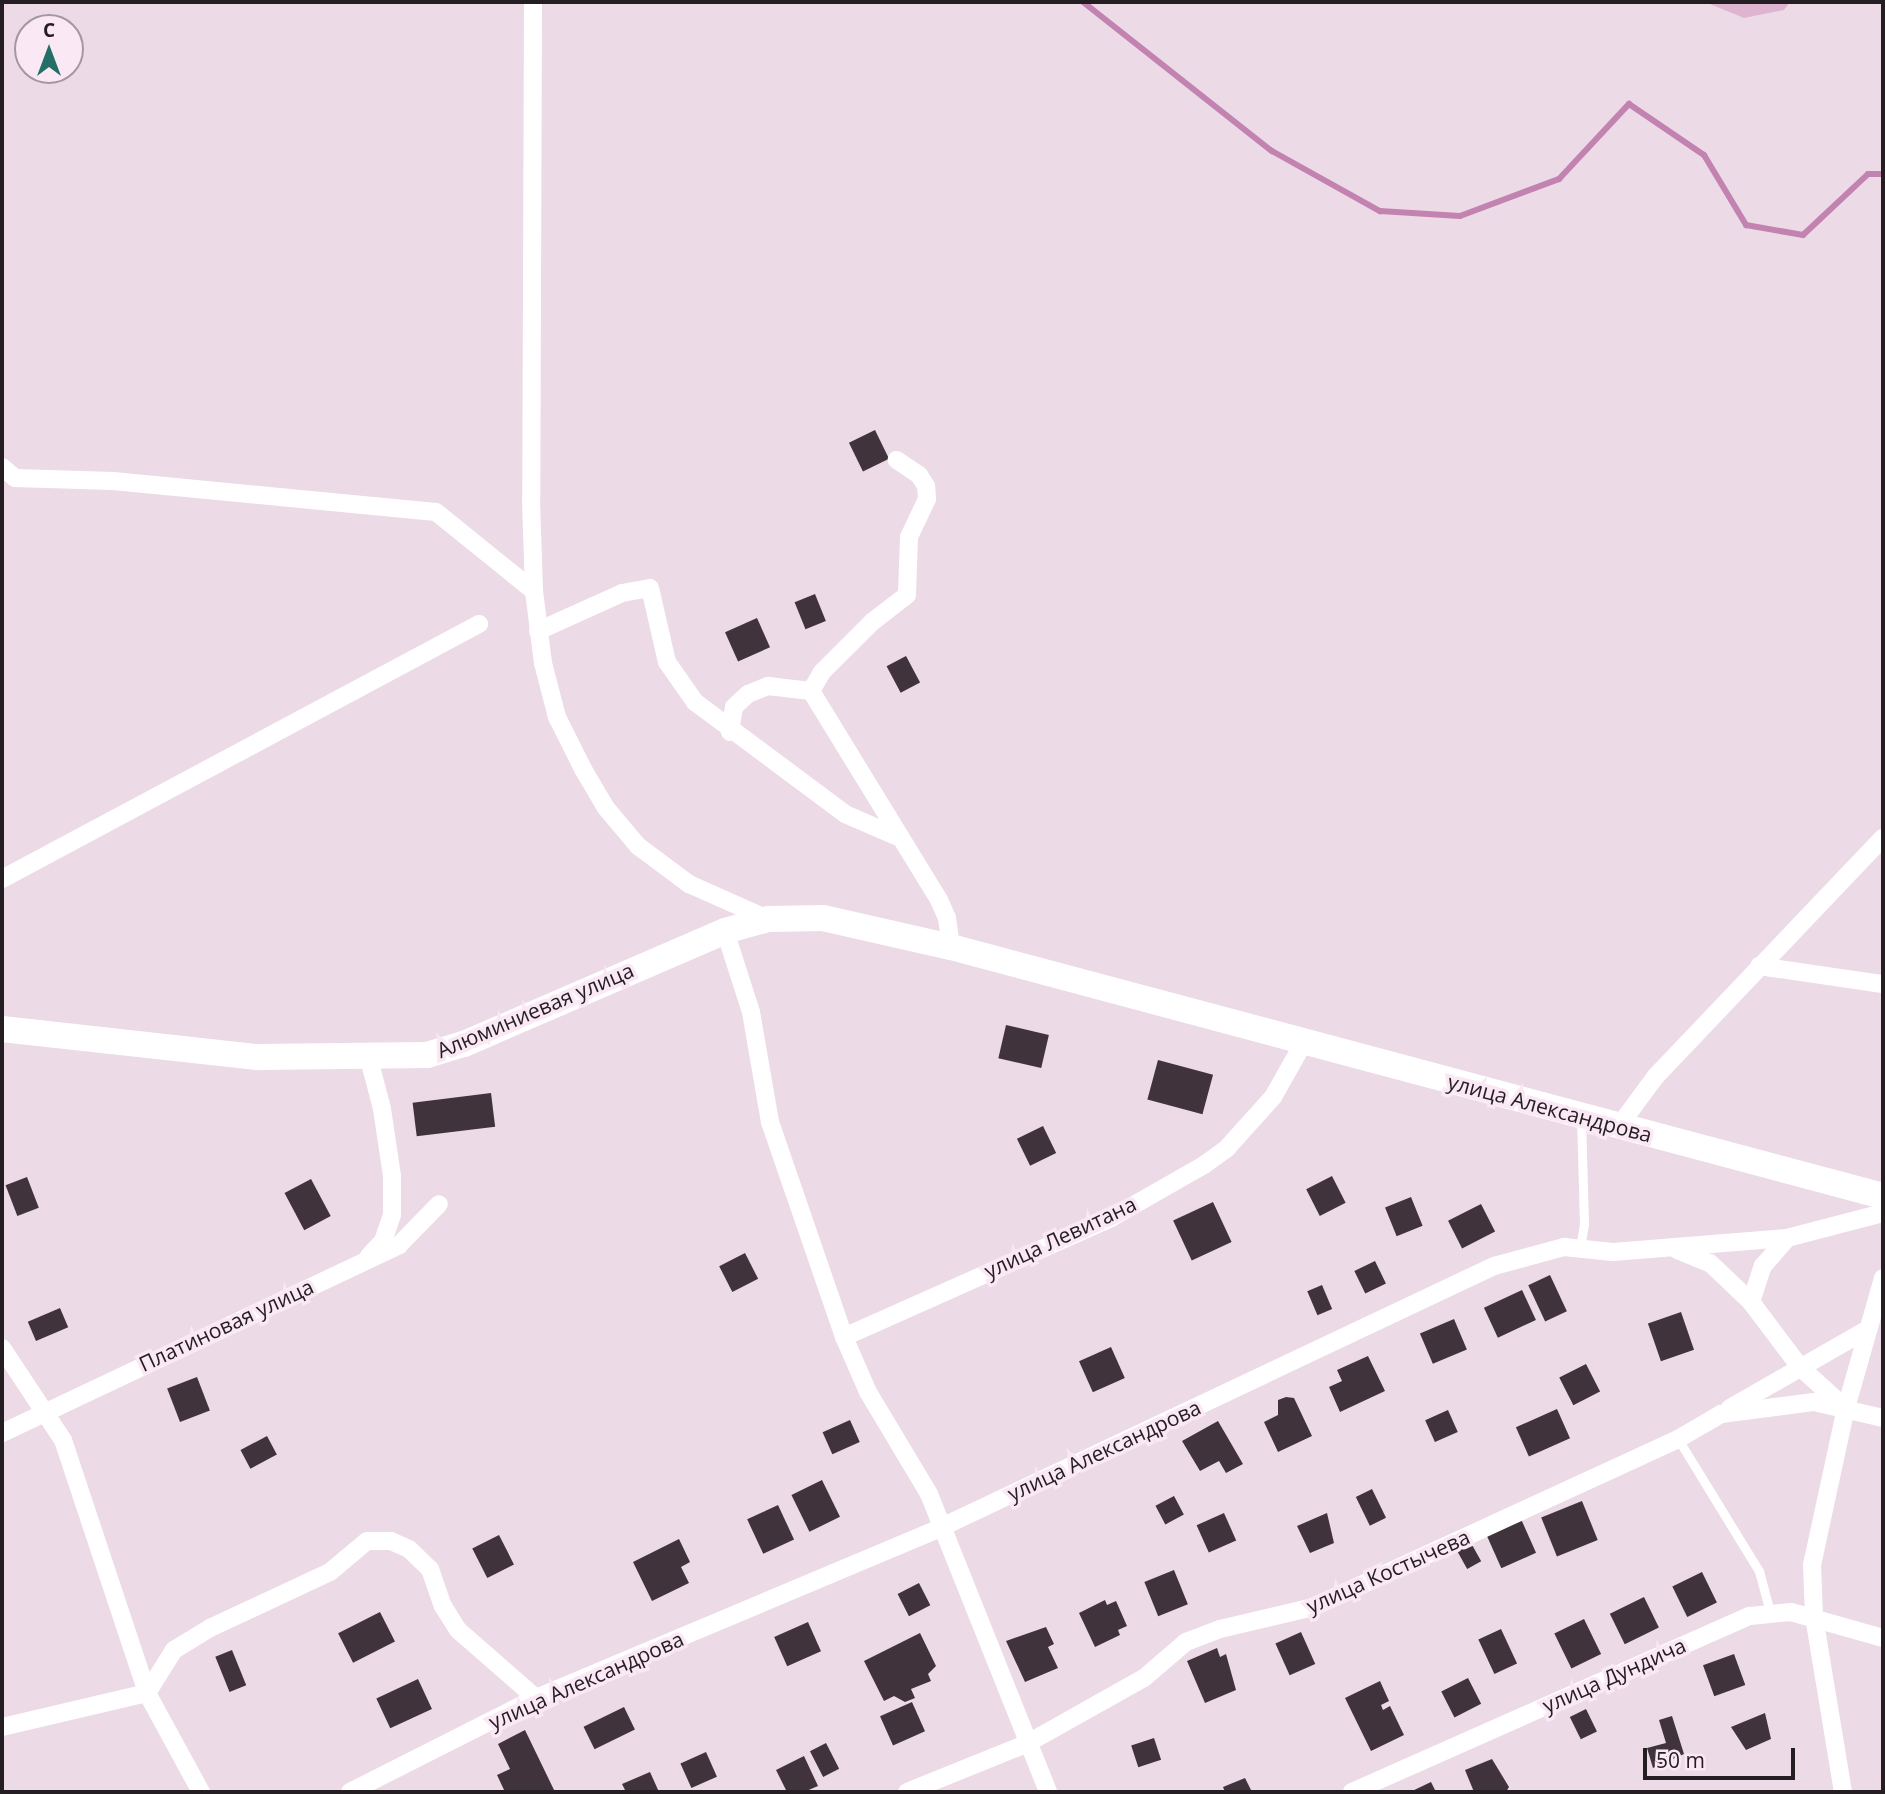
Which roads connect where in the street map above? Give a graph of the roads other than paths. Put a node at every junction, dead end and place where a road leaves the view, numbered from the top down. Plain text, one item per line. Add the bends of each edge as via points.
1 (533, 2) edge
2 (897, 460) dead end
3 (2, 467) edge
4 (534, 591) junction
5 (479, 624) dead end
6 (538, 631) junction
7 (811, 691) junction
8 (730, 732) junction
9 (896, 836) junction
10 (1883, 838) edge
11 (2, 878) edge
12 (768, 919) junction
13 (724, 930) junction
14 (950, 947) junction
15 (1759, 966) junction
16 (1883, 984) edge
17 (2, 1028) edge
18 (1304, 1042) junction
19 (369, 1059) junction
20 (1581, 1116) junction
21 (1619, 1126) junction
22 (1883, 1196) edge
23 (439, 1204) dead end
24 (1883, 1213) edge
25 (1787, 1238) junction
26 (1580, 1247) junction
27 (1673, 1248) junction
28 (366, 1260) junction
29 (1883, 1278) edge
30 (1751, 1302) junction
31 (1868, 1329) junction
32 (844, 1337) junction
33 (2, 1348) edge
34 (1800, 1367) junction
35 (1846, 1408) junction
36 (47, 1413) junction
37 (1721, 1414) junction
38 (1883, 1418) edge
39 (2, 1433) edge
40 (1678, 1439) junction
41 (942, 1527) junction
42 (1770, 1612) junction
43 (1814, 1617) junction
44 (1883, 1638) edge
45 (146, 1693) junction
46 (536, 1698) junction
47 (2, 1727) edge
48 (1028, 1743) junction
49 (1840, 1791) edge
50 (201, 1792) edge
51 (351, 1792) edge
52 (907, 1792) edge
53 (1048, 1792) edge
54 (1352, 1792) edge

1 - 4 street
2 - 7 street via 919,475 927,499 909,537 907,595 872,622 822,673
3 - 4 street via 15,478 113,481 436,512
4 - 6 street
5 - 11 street
6 - 8 street via 622,593 650,588 673,677
6 - 12 street via 556,717 606,808 638,846 689,884
7 - 8 street via 768,686 748,694 734,707
7 - 9 street
8 - 9 street via 845,814
9 - 14 street via 939,900 947,918
10 - 15 street
12 - 13 street, Алюминиевая улица
12 - 14 street, улица Александрова via 857,923
13 - 19 street, Алюминиевая улица via 464,1044 427,1055
13 - 32 street via 751,1012 770,1122
14 - 18 street, улица Александрова
15 - 16 street
15 - 21 street via 1656,1076
17 - 19 street, Алюминиевая улица via 257,1057
18 - 20 street, улица Александрова
18 - 32 street, улица Левитана via 1273,1097 1227,1148 1204,1165 1111,1218
19 - 28 street via 384,1122 392,1215 383,1241
20 - 21 street, улица Александрова
20 - 26 lane via 1584,1224
21 - 22 street, улица Александрова
23 - 28 street, Платиновая улица via 414,1235
24 - 25 street, улица Александрова
25 - 27 street, улица Александрова
25 - 30 street via 1763,1266
26 - 27 street, улица Александрова via 1613,1252
26 - 41 street, улица Александрова via 1543,1250 1494,1266
27 - 30 street via 1710,1263
28 - 36 street, Платиновая улица
29 - 31 street
30 - 34 street
31 - 34 street
31 - 35 street
32 - 41 street via 894,1439 920,1476
33 - 36 street
34 - 35 street
34 - 37 street
35 - 37 street, улица Костычева via 1814,1402
35 - 38 street, улица Костычева
35 - 43 street via 1816,1541
36 - 39 street, Платиновая улица
36 - 45 street via 78,1477
37 - 40 street, улица Костычева
40 - 42 lane via 1759,1571
40 - 48 street, улица Костычева via 1313,1607 1186,1642 1144,1678
41 - 46 street, улица Александрова
41 - 48 street
42 - 43 street, улица Дундича
42 - 54 street, улица Дундича via 1718,1628
43 - 44 street, улица Дундича
43 - 49 street
45 - 46 street via 174,1650 201,1633 330,1572 367,1541 391,1541 409,1549 430,1569 443,1606 458,1630
45 - 47 street
45 - 50 street
46 - 51 street, улица Александрова
48 - 52 street, улица Костычева
48 - 53 street

